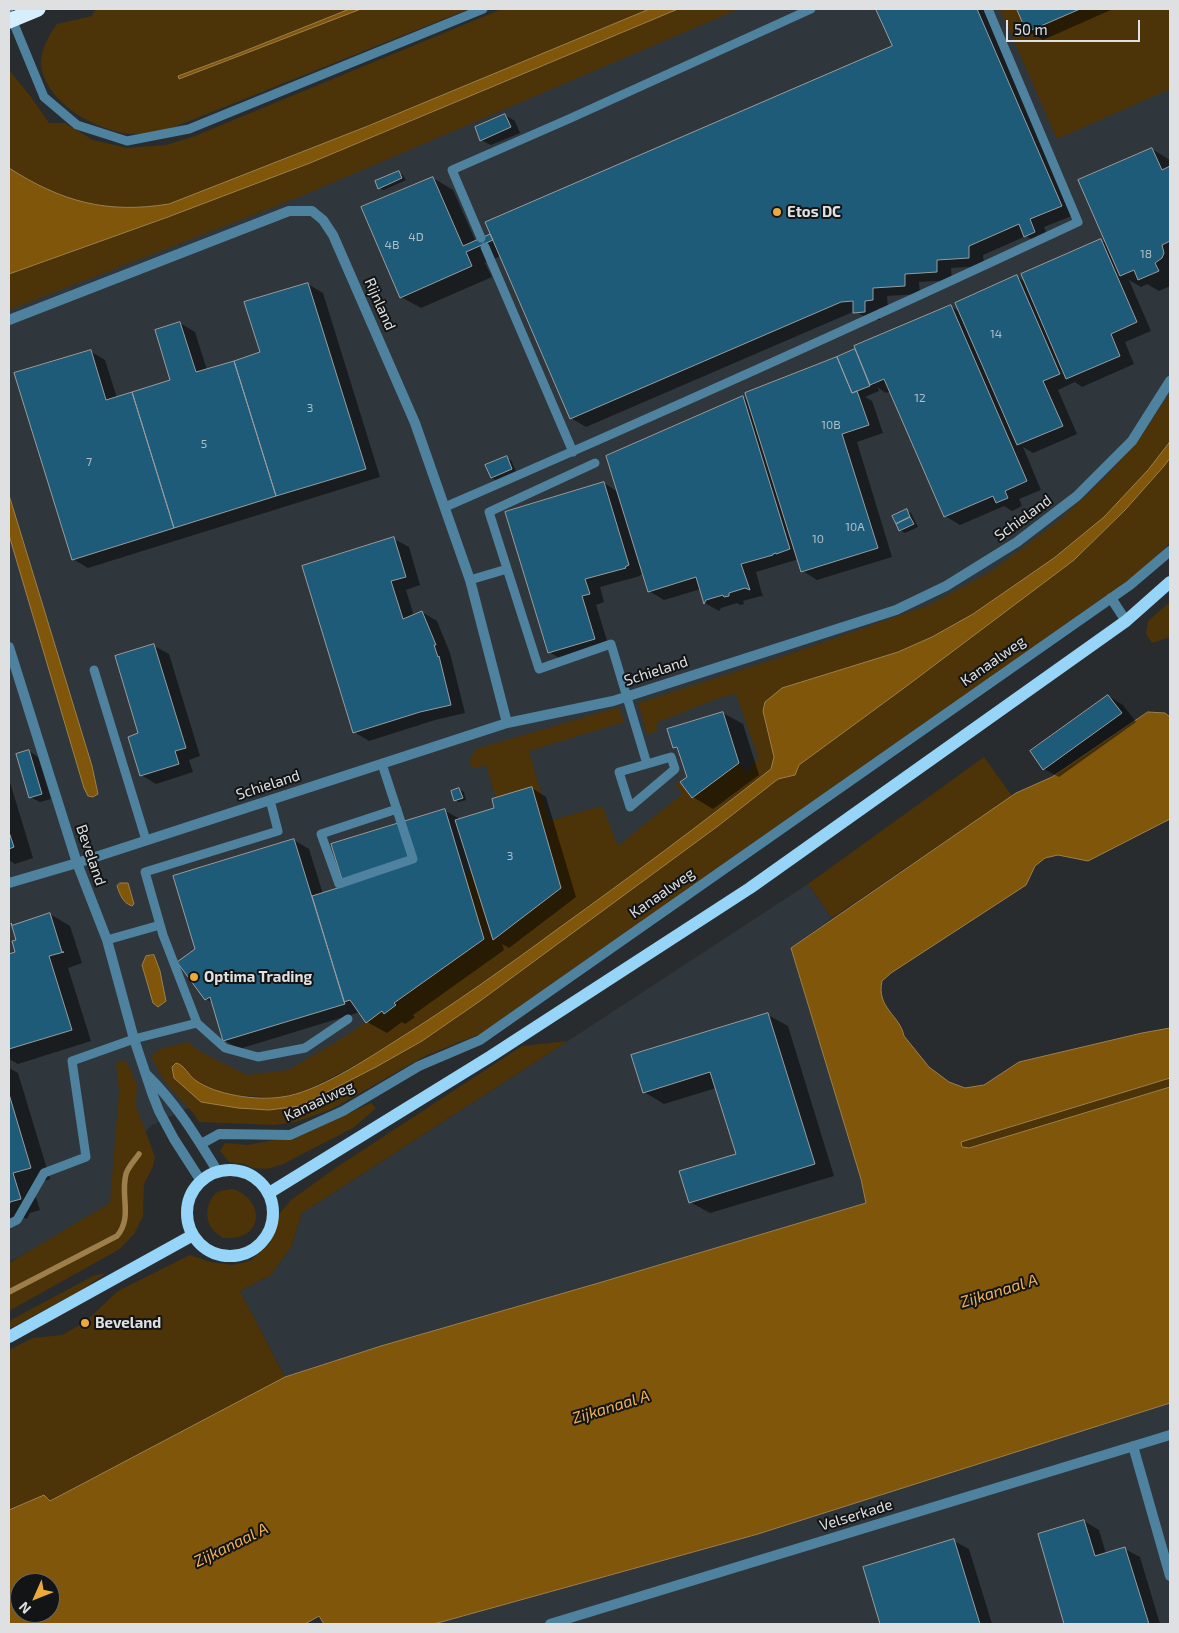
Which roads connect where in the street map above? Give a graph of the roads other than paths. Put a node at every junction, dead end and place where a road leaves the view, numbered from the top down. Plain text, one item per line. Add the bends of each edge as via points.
1 (38, 9) edge
2 (483, 9) edge
3 (812, 9) edge
4 (988, 9) edge
5 (10, 17) edge
6 (9, 320) edge
7 (1170, 381) edge
8 (573, 452) junction
9 (595, 463) dead end
10 (445, 507) junction
11 (1170, 551) edge
12 (507, 569) junction
13 (470, 580) junction
14 (1170, 582) edge
15 (1111, 598) junction
16 (1126, 621) junction
17 (9, 647) edge
18 (94, 670) dead end
19 (627, 696) junction
20 (507, 723) junction
21 (382, 764) junction
22 (647, 764) junction
23 (270, 800) junction
24 (397, 809) junction
25 (146, 840) junction
26 (77, 863) junction
27 (9, 883) edge
28 (160, 925) junction
29 (107, 940) junction
30 (348, 1019) dead end
31 (197, 1023) junction
32 (134, 1039) junction
33 (145, 1073) junction
34 (201, 1144) junction
35 (218, 1172) junction
36 (202, 1181) junction
37 (269, 1193) junction
38 (9, 1224) edge
39 (193, 1235) junction
40 (9, 1337) edge
41 (1170, 1435) edge
42 (1133, 1446) junction
43 (1170, 1576) edge
44 (550, 1624) edge

1 - 5 highway
2 - 5 lane via 189,129 127,141 76,125 44,97
3 - 8 lane via 452,170
4 - 8 lane via 1078,222
6 - 10 street, Rijnland via 289,211 312,210 333,235 415,423
7 - 19 street, Schieland via 1132,441 1077,496 1017,542 946,586 896,610
8 - 10 lane
9 - 12 lane via 489,512
10 - 13 street, Rijnland
11 - 15 street, Kanaalweg
12 - 13 lane
12 - 19 lane via 539,669 611,644
13 - 20 street, Rijnland
14 - 16 main road
15 - 16 street
15 - 34 street, Kanaalweg via 480,1040 420,1066 343,1111 290,1135 220,1134
16 - 37 main road via 750,888 491,1056
17 - 26 street, Beveland
18 - 25 lane
19 - 20 street, Schieland
19 - 22 lane
20 - 21 street, Schieland
21 - 23 street, Schieland
21 - 24 lane
22 - 22 lane via 619,772 630,807 675,770 671,757
23 - 25 street, Schieland
23 - 28 lane via 278,831 145,872
24 - 24 lane via 413,859 339,884 321,834
25 - 26 street, Schieland
26 - 27 street, Schieland
26 - 29 street, Beveland
28 - 29 lane
28 - 31 lane
29 - 32 street, Beveland
30 - 31 lane via 305,1048 258,1057 225,1048
31 - 32 lane
32 - 33 street, Beveland
32 - 38 lane via 72,1061 86,1157 44,1173 17,1220
33 - 34 street, Beveland
33 - 36 street, Beveland via 159,1111
34 - 35 street, Beveland
35 - 36 main road
35 - 37 main road via 233,1170 247,1174
36 - 39 main road via 192,1193 188,1207
37 - 39 main road via 274,1215 267,1236 251,1251 230,1257 209,1251
39 - 40 main road
41 - 42 street, Velserkade
42 - 43 street
42 - 44 street, Velserkade

